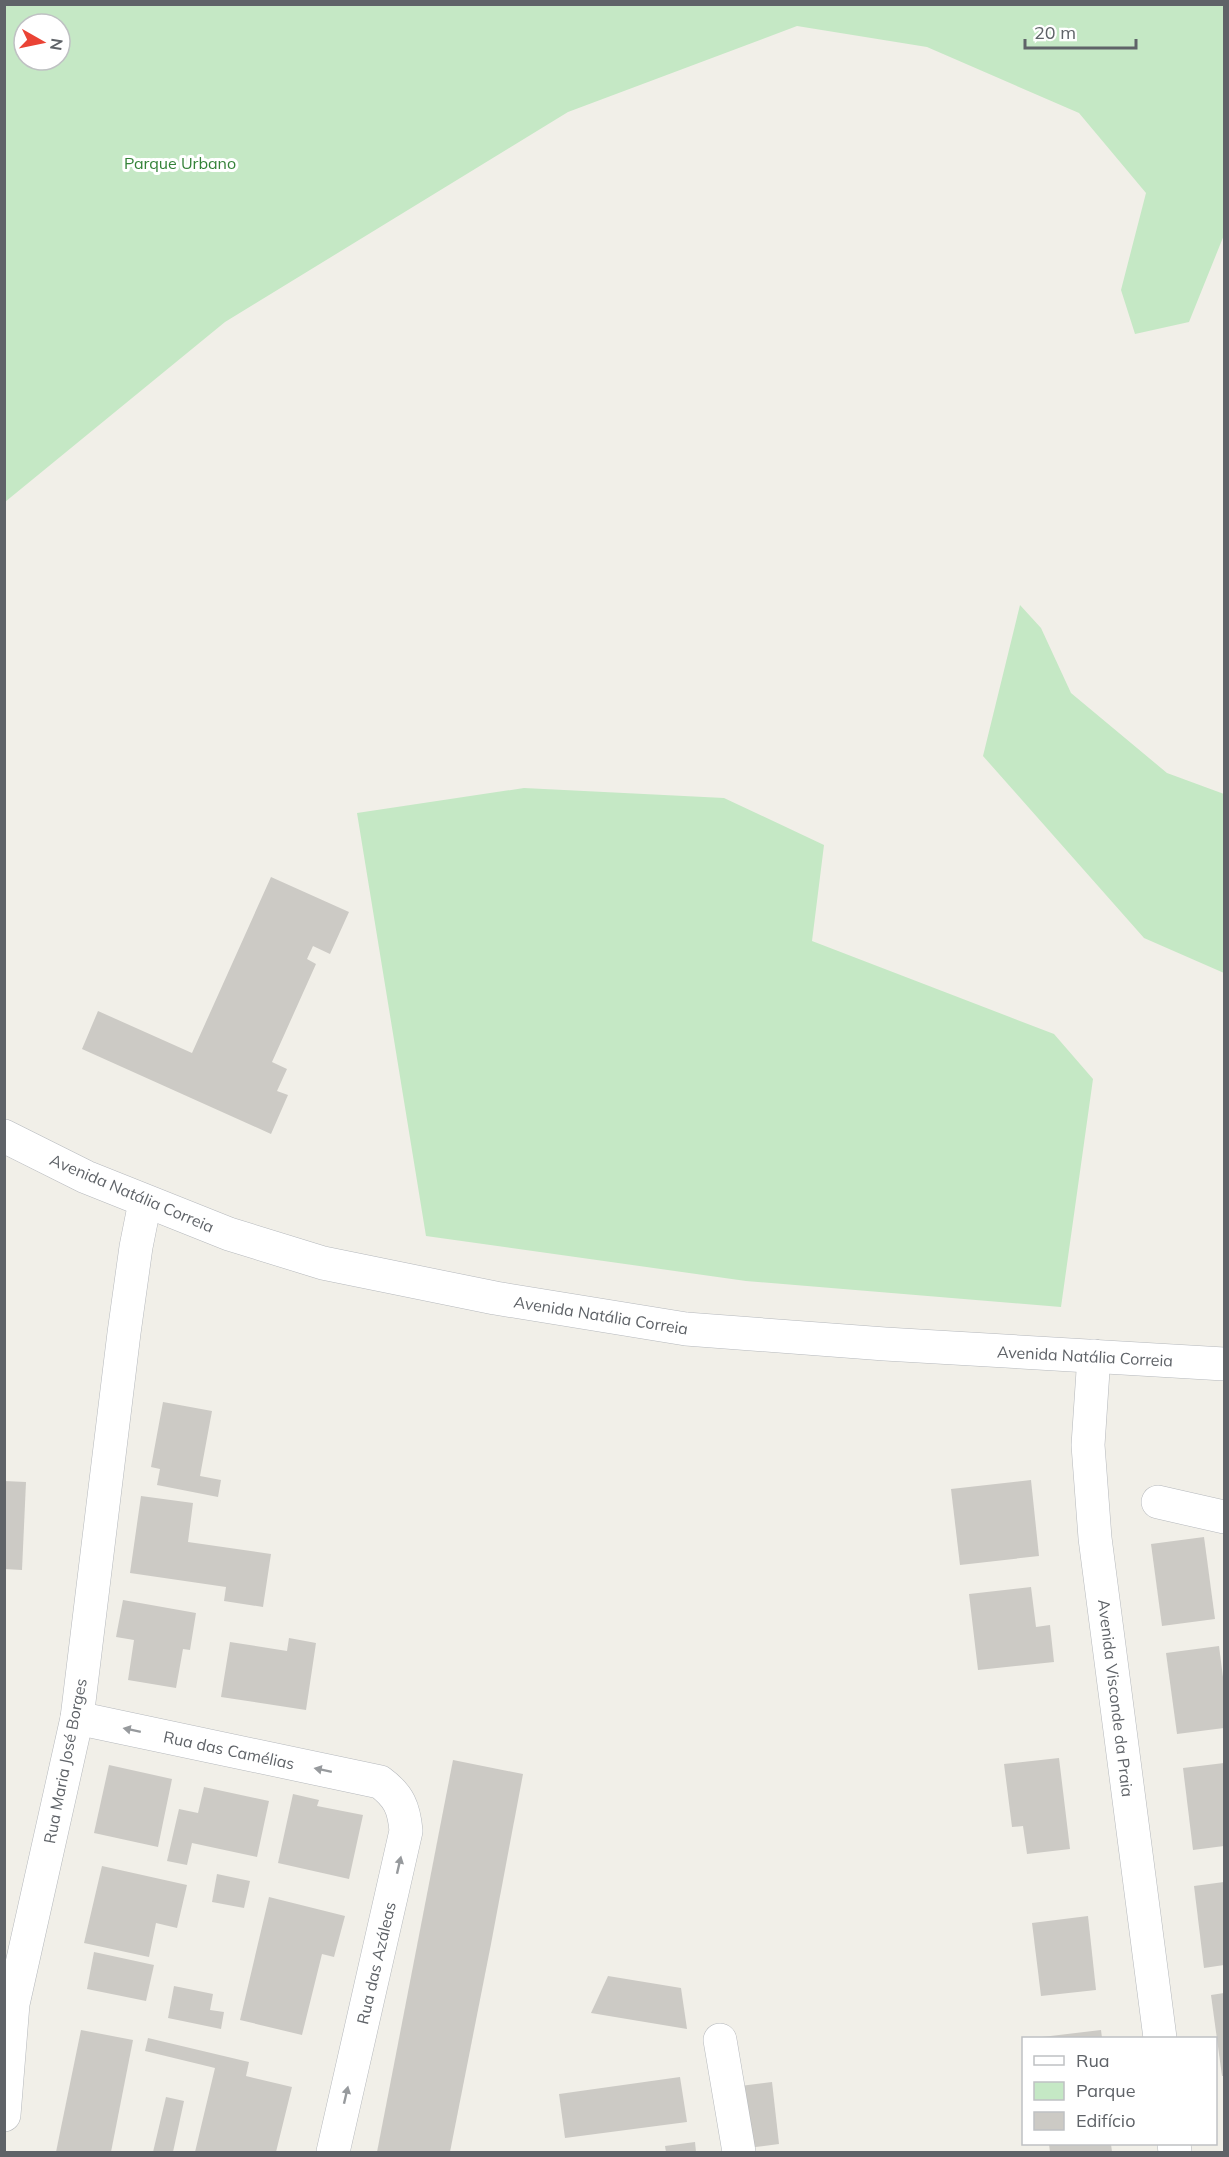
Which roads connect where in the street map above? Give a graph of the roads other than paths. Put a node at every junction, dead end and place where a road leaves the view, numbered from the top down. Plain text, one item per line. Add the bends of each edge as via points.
1 (4, 1136) edge
2 (145, 1202) junction
3 (1094, 1356) junction
4 (1224, 1364) edge
5 (1158, 1502) dead end
6 (1224, 1517) edge
7 (77, 1718) junction
8 (380, 1782) joint
9 (9, 2004) edge
10 (1160, 2037) edge
11 (720, 2040) dead end
12 (4, 2115) edge
13 (333, 2152) edge
14 (739, 2152) edge

1 - 2 street, Avenida Natália Correia
2 - 3 street, Avenida Natália Correia via 228,1234 323,1263 518,1302 686,1329
2 - 7 street, Rua Maria José Borges via 124,1333
3 - 4 street, Avenida Natália Correia
3 - 10 street, Avenida Visconde da Praia via 1088,1445 1095,1538
5 - 6 street
8 -> 7 street, Rua das Camélias
7 - 9 street, Rua Maria José Borges
13 -> 8 street, Rua das Azáleas via 406,1831 404,1809 395,1793
9 - 12 street, Rua Maria José Borges
11 - 14 street

